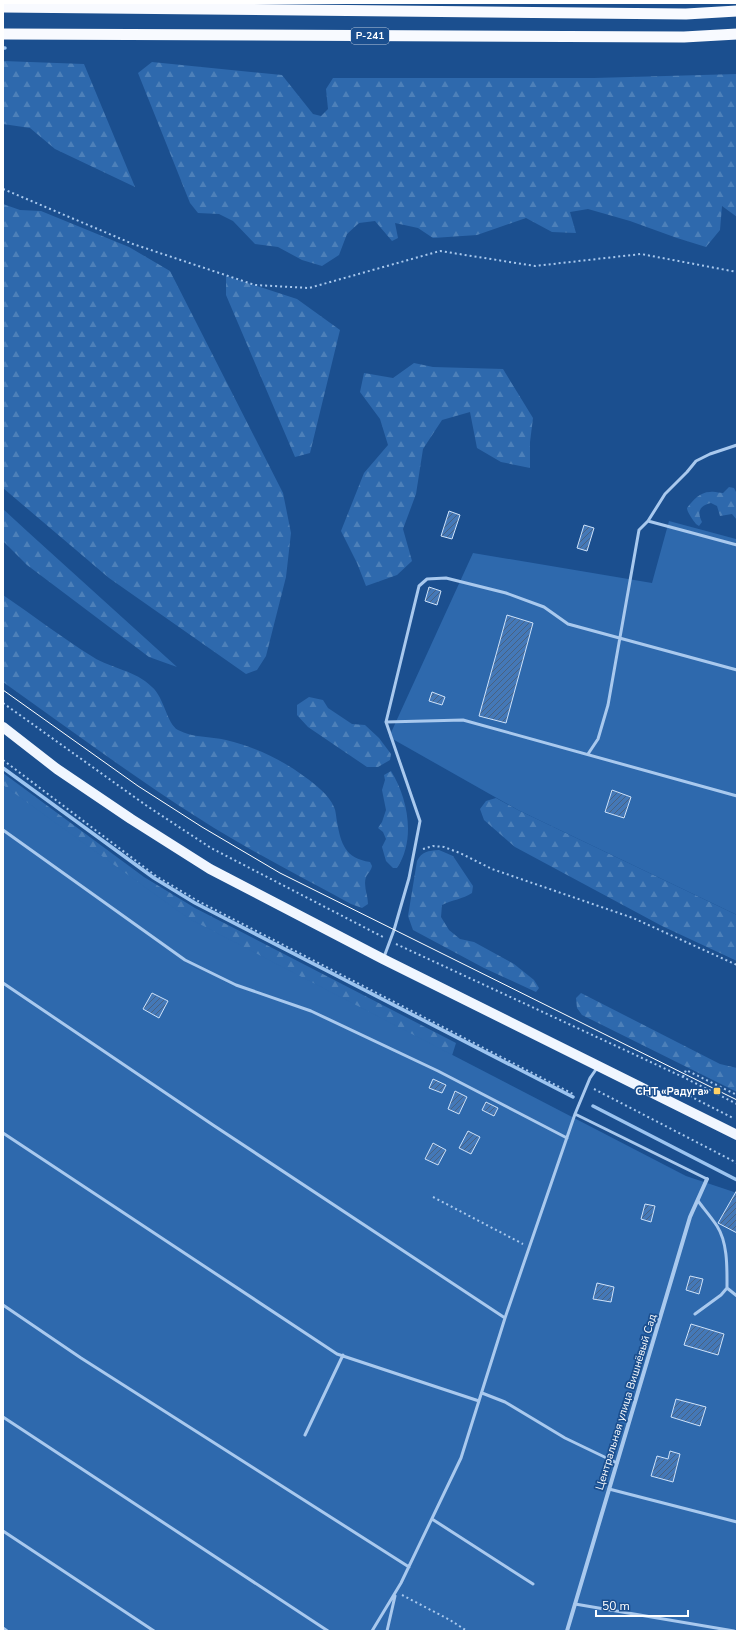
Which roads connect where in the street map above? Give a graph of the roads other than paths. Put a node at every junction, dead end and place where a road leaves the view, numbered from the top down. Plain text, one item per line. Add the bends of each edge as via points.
1 (3, 7) edge
2 (737, 11) edge
3 (3, 34) edge
4 (737, 34) edge
5 (737, 444) edge
6 (648, 521) junction
7 (737, 546) edge
8 (620, 638) junction
9 (737, 670) edge
10 (386, 722) junction
11 (3, 727) edge
12 (588, 754) junction
13 (737, 796) edge
14 (3, 830) edge
15 (383, 959) junction
16 (3, 983) edge
17 (598, 1066) junction
18 (575, 1114) junction
19 (3, 1133) edge
20 (737, 1135) edge
21 (567, 1138) junction
22 (707, 1179) joint
23 (698, 1201) junction
24 (727, 1288) junction
25 (737, 1296) edge
26 (3, 1305) edge
27 (695, 1314) dead end
28 (505, 1318) junction
29 (343, 1356) junction
30 (482, 1393) junction
31 (479, 1401) junction
32 (3, 1417) edge
33 (305, 1435) dead end
34 (617, 1463) junction
35 (609, 1490) junction
36 (432, 1519) junction
37 (737, 1522) edge
38 (3, 1530) edge
39 (408, 1567) junction
40 (533, 1584) dead end
41 (395, 1592) junction
42 (575, 1604) junction
43 (3, 1628) edge
44 (7, 1631) edge
45 (154, 1631) edge
46 (328, 1631) edge
47 (372, 1631) edge
48 (387, 1631) edge
49 (567, 1631) edge
50 (734, 1631) edge

1 - 2 highway via 686,14
3 - 4 highway, Р-241 via 676,37
5 - 6 lane via 696,461 665,494
6 - 7 lane
6 - 8 lane via 636,537 636,552
8 - 9 lane
8 - 10 lane via 568,624 544,607 506,593 446,578 427,579 419,586
8 - 12 lane via 608,705 598,739
10 - 12 lane via 463,720
10 - 15 lane via 420,821 409,878
11 - 15 main road via 131,819 210,869
12 - 13 lane
14 - 21 lane via 185,960 236,985 318,1015 438,1072
15 - 17 main road
16 - 28 lane via 213,1126
17 - 18 lane
17 - 20 main road
18 - 21 lane
18 - 22 lane
19 - 29 lane
21 - 28 lane
22 - 23 street, Центральная улица Вишнёвый Сад
23 - 24 lane via 718,1227 727,1266
23 - 34 street, Центральная улица Вишнёвый Сад via 688,1224
24 - 25 lane
24 - 27 lane
26 - 39 lane via 81,1358
28 - 30 lane
29 - 31 lane
29 - 33 lane
30 - 31 lane
30 - 34 lane via 505,1402 564,1438
31 - 36 lane via 461,1458
32 - 46 lane
34 - 35 street, Центральная улица Вишнёвый Сад
35 - 37 lane
35 - 42 street, Центральная улица Вишнёвый Сад
36 - 39 lane
36 - 40 lane
38 - 45 lane
39 - 41 lane
41 - 47 lane
41 - 48 lane
42 - 49 street, Центральная улица Вишнёвый Сад
42 - 50 lane
43 - 44 lane

